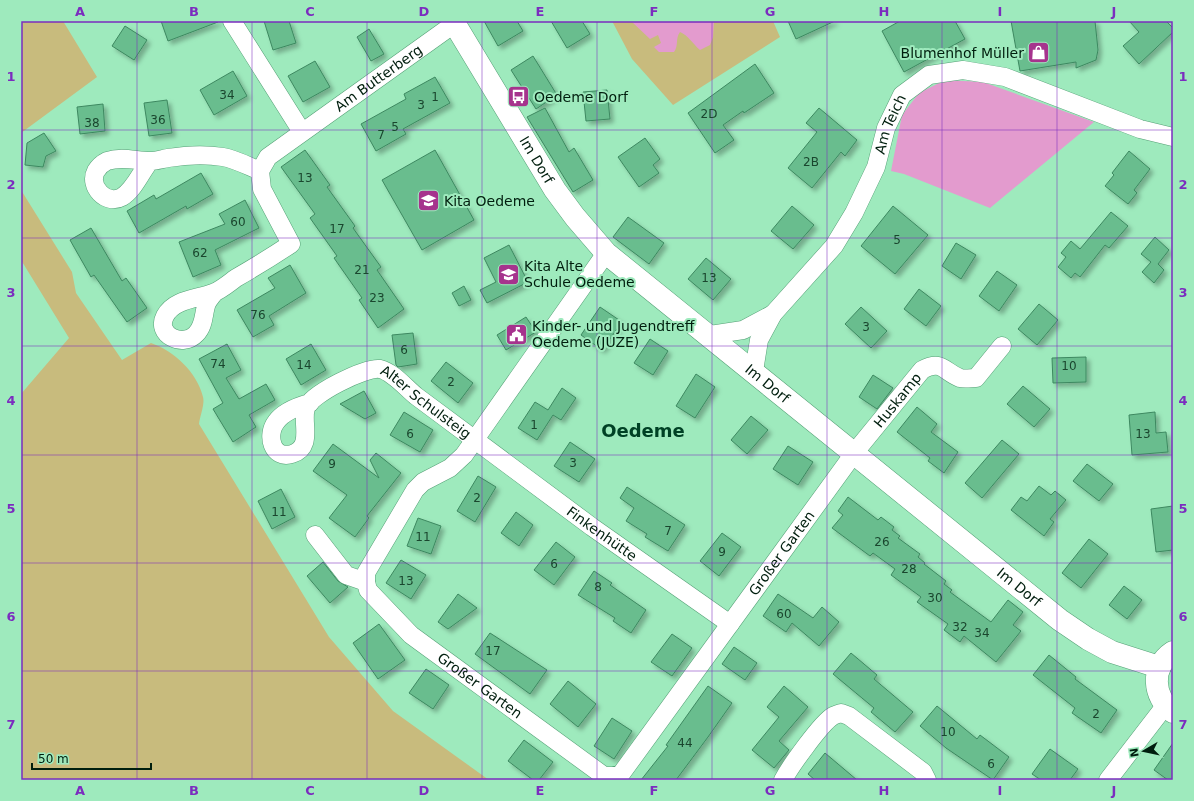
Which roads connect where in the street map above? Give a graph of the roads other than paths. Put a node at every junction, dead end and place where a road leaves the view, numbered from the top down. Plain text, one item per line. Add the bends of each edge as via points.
1 (232, 21) edge
2 (453, 22) edge
3 (302, 132) junction
4 (1173, 137) edge
5 (150, 161) dead end
6 (260, 171) junction
7 (606, 253) junction
8 (214, 293) dead end
9 (773, 314) junction
10 (710, 335) junction
11 (1002, 346) dead end
12 (754, 371) junction
13 (310, 403) dead end
14 (476, 440) junction
15 (855, 452) junction
16 (315, 535) dead end
17 (366, 582) junction
18 (730, 624) junction
19 (1166, 659) edge
20 (1169, 709) edge
21 (783, 780) edge
22 (928, 780) edge
23 (1108, 780) edge

1 - 3 street
2 - 3 street, Am Butterberg
2 - 7 street, Im Dorf via 555,190 575,218
3 - 6 street, Am Butterberg via 268,157
4 - 9 street, Am Teich via 1140,129 1006,77 963,70 930,75 902,95 886,128 876,166 834,246
5 - 6 street via 203,155 224,157
6 - 8 street via 262,189 291,244
7 - 10 street, Im Dorf
7 - 14 street
9 - 10 street, Am Teich via 743,330
9 - 12 street, Am Teich via 759,340
10 - 12 street, Im Dorf
11 - 15 street, Huskamp via 976,378 961,378 938,366 922,370
12 - 15 street, Im Dorf
13 - 14 street, Alter Schulsteig via 337,383 361,372 380,369 389,373
14 - 17 street via 450,468 423,482 415,490 366,573
14 - 18 street, Finkenhütte
15 - 18 street, Großer Garten
15 - 19 street, Im Dorf via 1060,620 1088,639 1112,652
16 - 17 street via 346,575
17 - 18 street, Großer Garten via 368,590 411,635 604,776 621,774
19 - 20 street, Im Dorf via 1156,677 1156,687
20 - 23 street
21 - 22 street via 822,727 832,717 841,713 849,716 922,772

